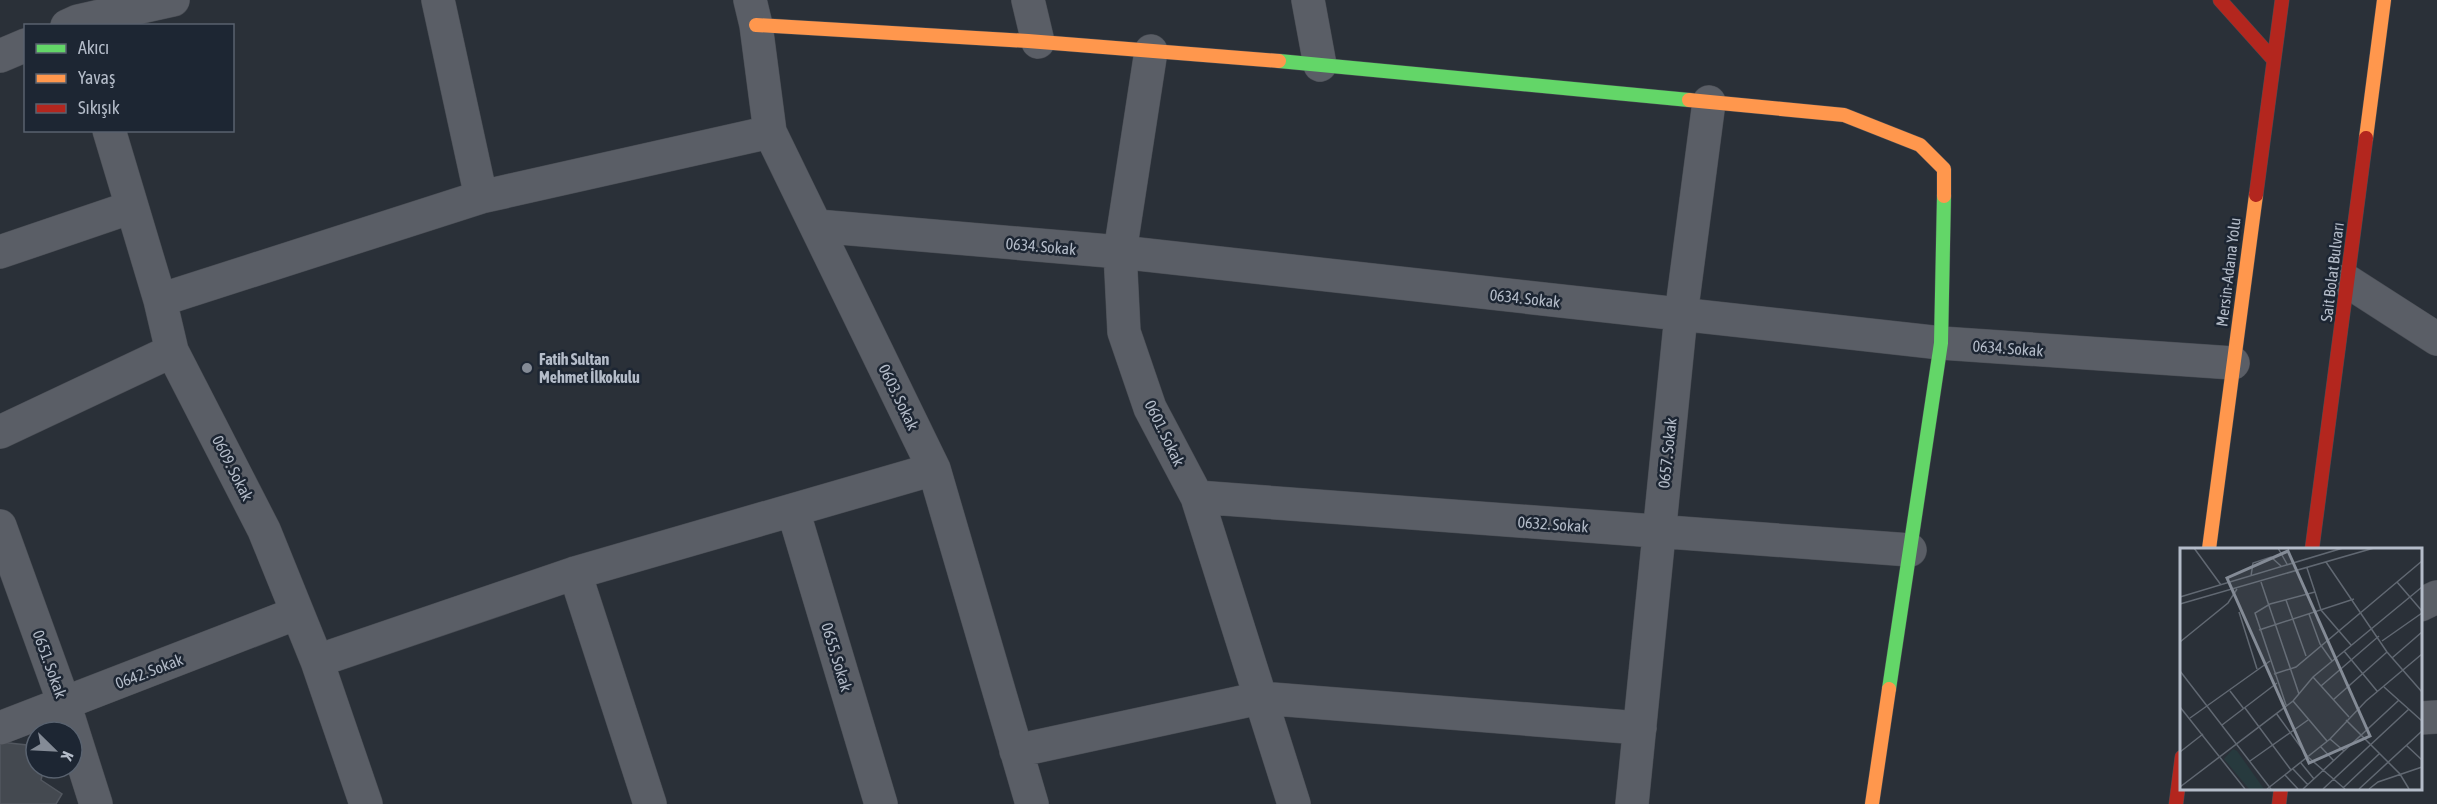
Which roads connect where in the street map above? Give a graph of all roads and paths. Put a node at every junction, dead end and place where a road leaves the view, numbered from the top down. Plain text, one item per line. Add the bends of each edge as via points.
1 (173, 0) edge
2 (438, 0) edge
3 (1028, 0) edge
4 (1308, 0) edge
5 (2220, 0) edge
6 (2282, 0) edge
7 (2384, 0) edge
8 (753, 12) edge
9 (74, 18) edge
10 (1038, 42) junction
11 (24, 46) edge
12 (1151, 51) junction
13 (0, 56) edge
14 (2272, 58) junction
15 (1320, 65) junction
16 (1709, 102) junction
17 (110, 132) edge
18 (770, 132) junction
19 (481, 197) junction
20 (132, 207) junction
21 (817, 226) junction
22 (0, 252) edge
23 (1119, 252) junction
24 (2347, 281) junction
25 (160, 300) junction
26 (1681, 315) junction
27 (2437, 339) edge
28 (1941, 343) junction
29 (172, 351) junction
30 (2233, 363) junction
31 (0, 432) edge
32 (934, 469) junction
33 (1197, 497) junction
34 (793, 510) junction
35 (0, 526) edge
36 (1659, 532) junction
37 (2209, 548) edge
38 (2312, 548) edge
39 (1910, 550) junction
40 (575, 573) junction
41 (2437, 597) edge
42 (2422, 604) edge
43 (297, 613) junction
44 (317, 661) junction
45 (1260, 698) junction
46 (64, 704) junction
47 (2437, 717) edge
48 (2422, 718) edge
49 (0, 728) edge
50 (1640, 728) junction
51 (1016, 750) junction
52 (2180, 773) edge
53 (2281, 789) edge
54 (96, 804) edge
55 (366, 804) edge
56 (650, 804) edge
57 (881, 804) edge
58 (1032, 804) edge
59 (1294, 804) edge
60 (1632, 804) edge
61 (1872, 804) edge
62 (2176, 804) edge
63 (2279, 804) edge

1 - 9 street
2 - 19 street
3 - 10 street
4 - 15 street
5 - 14 main road
6 - 14 main road, Mersin-Adana Yolu
7 - 24 main road, Sait Bolat Bulvarı
8 - 10 main road
8 - 18 street, 0603. Sokak
10 - 12 main road
11 - 13 street
12 - 15 main road
12 - 23 street, 0601. Sokak
14 - 30 main road, Mersin-Adana Yolu
15 - 16 main road
16 - 26 street, 0657. Sokak
16 - 28 main road via 1844,115 1920,145 1944,169
17 - 20 street, 0609. Sokak
18 - 19 street
18 - 21 street, 0603. Sokak
19 - 25 street
20 - 22 street
20 - 25 street, 0609. Sokak
21 - 23 street, 0634. Sokak
21 - 32 street, 0603. Sokak
23 - 26 street, 0634. Sokak
23 - 33 street, 0601. Sokak via 1124,332 1150,408
24 - 27 street
24 - 38 main road, Sait Bolat Bulvarı
25 - 29 street, 0609. Sokak
26 - 28 street, 0634. Sokak
26 - 36 street, 0657. Sokak
28 - 30 street, 0634. Sokak
28 - 39 main road
29 - 31 street
29 - 43 street, 0609. Sokak via 264,530
30 - 37 main road, Mersin-Adana Yolu
32 - 34 street
32 - 51 street, 0603. Sokak
33 - 36 street, 0632. Sokak
33 - 45 street, 0601. Sokak
34 - 40 street
34 - 57 street, 0655. Sokak
35 - 46 street, 0651. Sokak
36 - 39 street, 0632. Sokak
36 - 50 street, 0657. Sokak
39 - 61 main road
40 - 44 street
40 - 56 street
41 - 42 street
43 - 44 street, 0609. Sokak
43 - 46 street, 0642. Sokak
44 - 55 street, 0609. Sokak
45 - 50 street
45 - 51 street
45 - 59 street, 0601. Sokak
46 - 49 street, 0642. Sokak
46 - 54 street, 0651. Sokak
47 - 48 street
50 - 60 street, 0657. Sokak
51 - 58 street, 0603. Sokak
52 - 62 main road
53 - 63 main road

